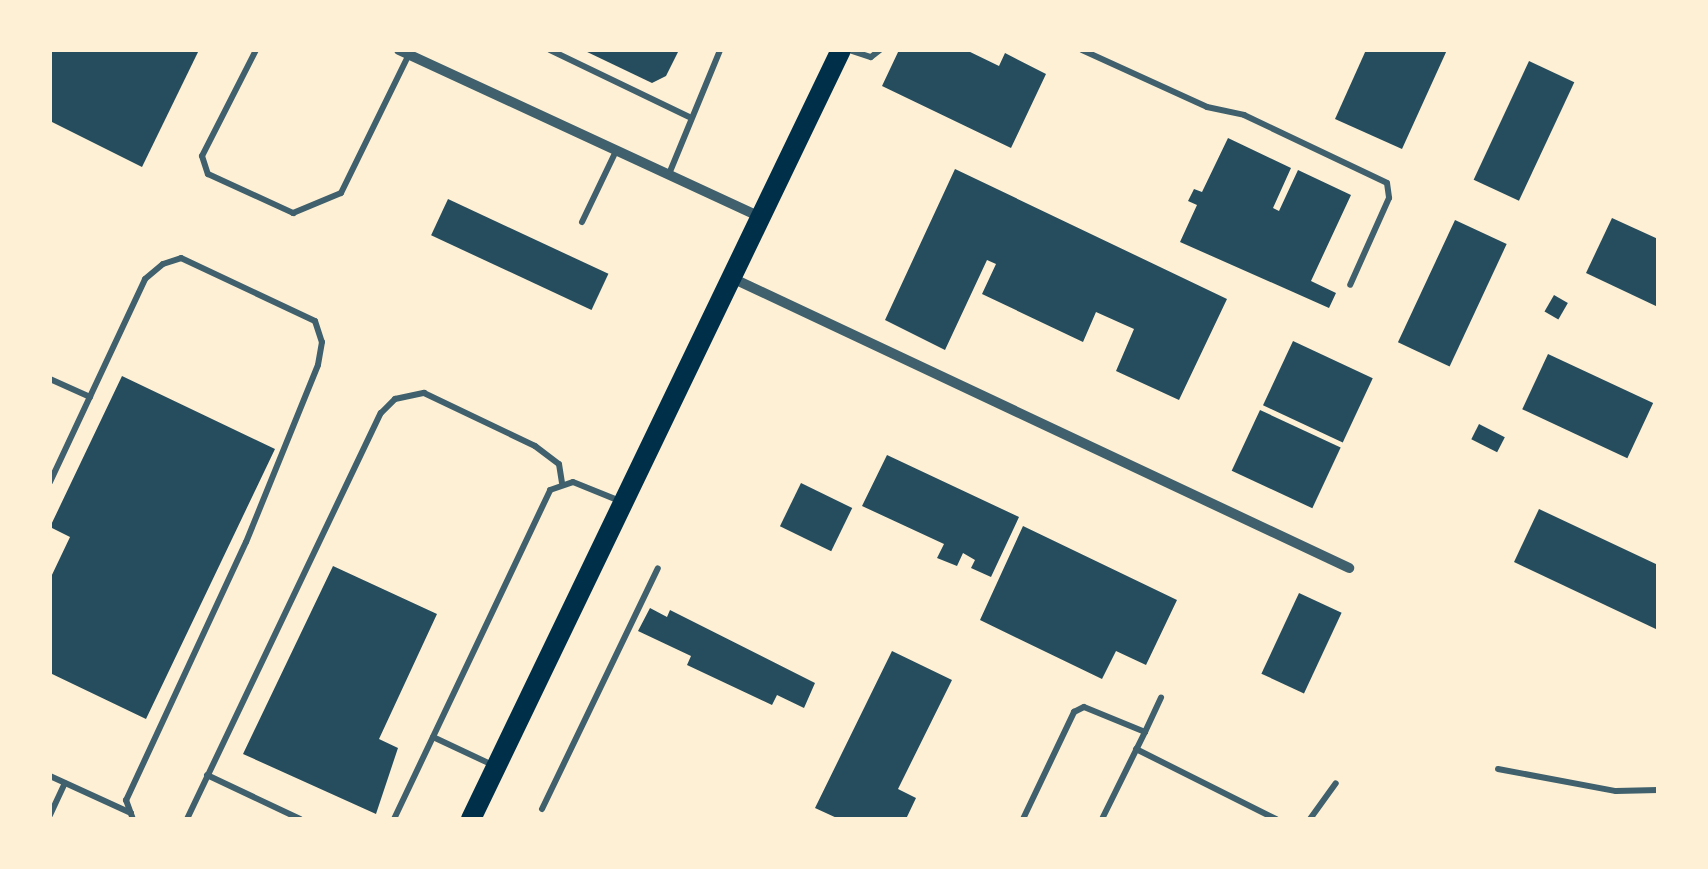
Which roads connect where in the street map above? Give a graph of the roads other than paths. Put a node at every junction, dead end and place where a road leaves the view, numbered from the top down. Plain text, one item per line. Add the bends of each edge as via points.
1 (256, 50) edge
2 (550, 50) edge
3 (720, 50) edge
4 (841, 50) edge
5 (850, 50) edge
6 (880, 50) edge
7 (1082, 50) edge
8 (407, 52) edge
9 (690, 117) junction
10 (616, 151) junction
11 (668, 176) junction
12 (760, 218) junction
13 (582, 222) dead end
14 (732, 278) junction
15 (1350, 285) dead end
16 (50, 380) edge
17 (90, 397) junction
18 (50, 482) edge
19 (562, 484) junction
20 (622, 502) junction
21 (658, 568) dead end
22 (1348, 568) dead end
23 (1161, 698) dead end
24 (1145, 732) junction
25 (432, 737) junction
26 (1136, 750) junction
27 (496, 766) junction
28 (1498, 769) dead end
29 (208, 775) junction
30 (50, 776) edge
31 (66, 783) junction
32 (1336, 783) dead end
33 (1658, 790) edge
34 (542, 810) dead end
35 (50, 816) edge
36 (132, 816) edge
37 (187, 819) edge
38 (300, 819) edge
39 (394, 819) edge
40 (470, 819) edge
41 (1024, 819) edge
42 (1102, 819) edge
43 (1276, 819) edge
44 (1310, 819) edge

1 - 8 lane via 202,156 208,174 292,213 341,193
2 - 9 lane
3 - 9 lane
4 - 12 main road
5 - 6 lane via 871,57
7 - 15 lane via 1207,107 1244,115 1387,183 1389,198
8 - 10 street
9 - 11 lane
10 - 11 street
10 - 13 lane
11 - 12 street
12 - 14 main road
14 - 20 main road
14 - 22 street
16 - 17 lane
17 - 18 lane
17 - 36 lane via 145,278 181,258 315,322 322,342 246,542 126,800
19 - 20 lane
19 - 25 lane via 550,490
19 - 29 lane via 559,464 535,446 424,393 395,398 381,412
20 - 27 main road
21 - 34 lane
23 - 24 lane
24 - 26 lane
24 - 41 lane via 1100,710 1074,712
25 - 27 lane
25 - 39 lane
26 - 42 lane
26 - 43 lane
27 - 40 main road
28 - 33 lane via 1616,791
29 - 37 lane
29 - 38 lane
30 - 31 lane
31 - 35 lane
31 - 36 lane
32 - 44 lane

